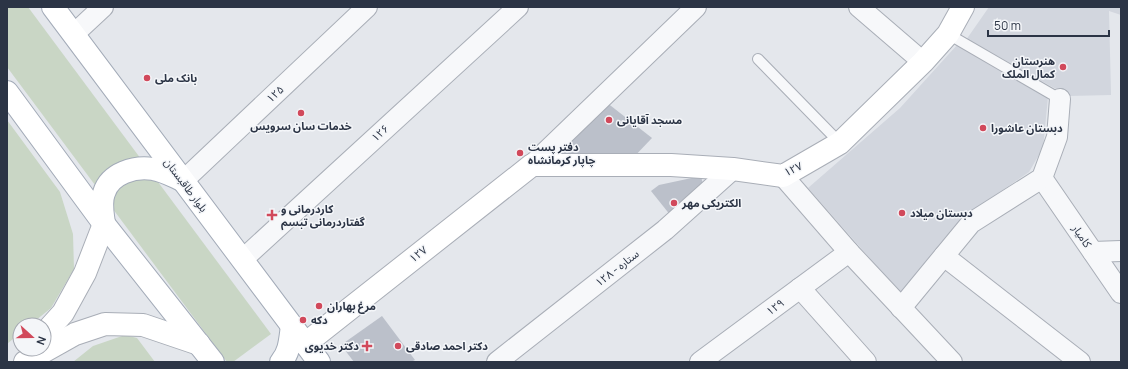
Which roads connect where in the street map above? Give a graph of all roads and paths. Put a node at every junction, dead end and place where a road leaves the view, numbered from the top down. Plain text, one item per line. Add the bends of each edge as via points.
1 (53, 7) edge
2 (103, 7) edge
3 (367, 7) edge
4 (518, 7) edge
5 (696, 7) edge
6 (859, 7) edge
7 (963, 7) edge
8 (74, 34) junction
9 (948, 34) junction
10 (758, 59) dead end
11 (923, 62) junction
12 (7, 92) edge
13 (1060, 99) joint
14 (840, 143) junction
15 (532, 165) junction
16 (733, 169) junction
17 (783, 176) junction
18 (1042, 178) junction
19 (183, 181) junction
20 (104, 224) junction
21 (1121, 251) edge
22 (849, 252) junction
23 (1093, 252) junction
24 (944, 256) junction
25 (242, 260) junction
26 (800, 288) junction
27 (1121, 293) edge
28 (901, 308) junction
29 (52, 325) edge
30 (292, 326) junction
31 (199, 344) junction
32 (305, 344) junction
33 (1073, 360) edge
34 (25, 362) edge
35 (213, 362) edge
36 (281, 362) edge
37 (319, 362) edge
38 (497, 362) edge
39 (700, 362) edge
40 (866, 362) edge
41 (952, 362) edge

1 - 8 street, بلوار طاقبستان
2 - 8 street
3 - 19 street, ۱۲۵
4 - 25 street, ۱۲۶
5 - 15 street, ۱۲۷
6 - 11 street
7 - 9 street, ۱۲۷
8 - 19 street, بلوار طاقبستان
9 - 11 street, ۱۲۷
9 - 13 lane
10 - 14 lane
11 - 14 street, ۱۲۷
12 - 20 street
13 - 18 street via 1057,137
14 - 17 street, ۱۲۷
15 - 16 street, ۱۲۷ via 671,165
15 - 32 street, ۱۲۷
16 - 17 street, ۱۲۷
16 - 38 street, ۱۲۸ - ستاره via 665,230
17 - 22 street
18 - 23 street, کامیار
18 - 24 street via 971,223
19 - 20 street via 155,169 140,168 121,173 111,180 104,192
19 - 25 street, بلوار طاقبستان
20 - 29 street via 85,272 63,313
20 - 31 street
21 - 23 street
22 - 26 street, ۱۲۹
22 - 28 street
23 - 27 street, کامیار
24 - 28 street
24 - 33 street
25 - 30 street, بلوار طاقبستان
26 - 39 street, ۱۲۹
26 - 40 street
28 - 41 street
30 - 32 street, بلوار طاقبستان
30 - 36 street via 289,346
31 - 34 street via 143,325 105,324 75,334
31 - 35 street
32 - 37 street, بلوار طاقبستان

